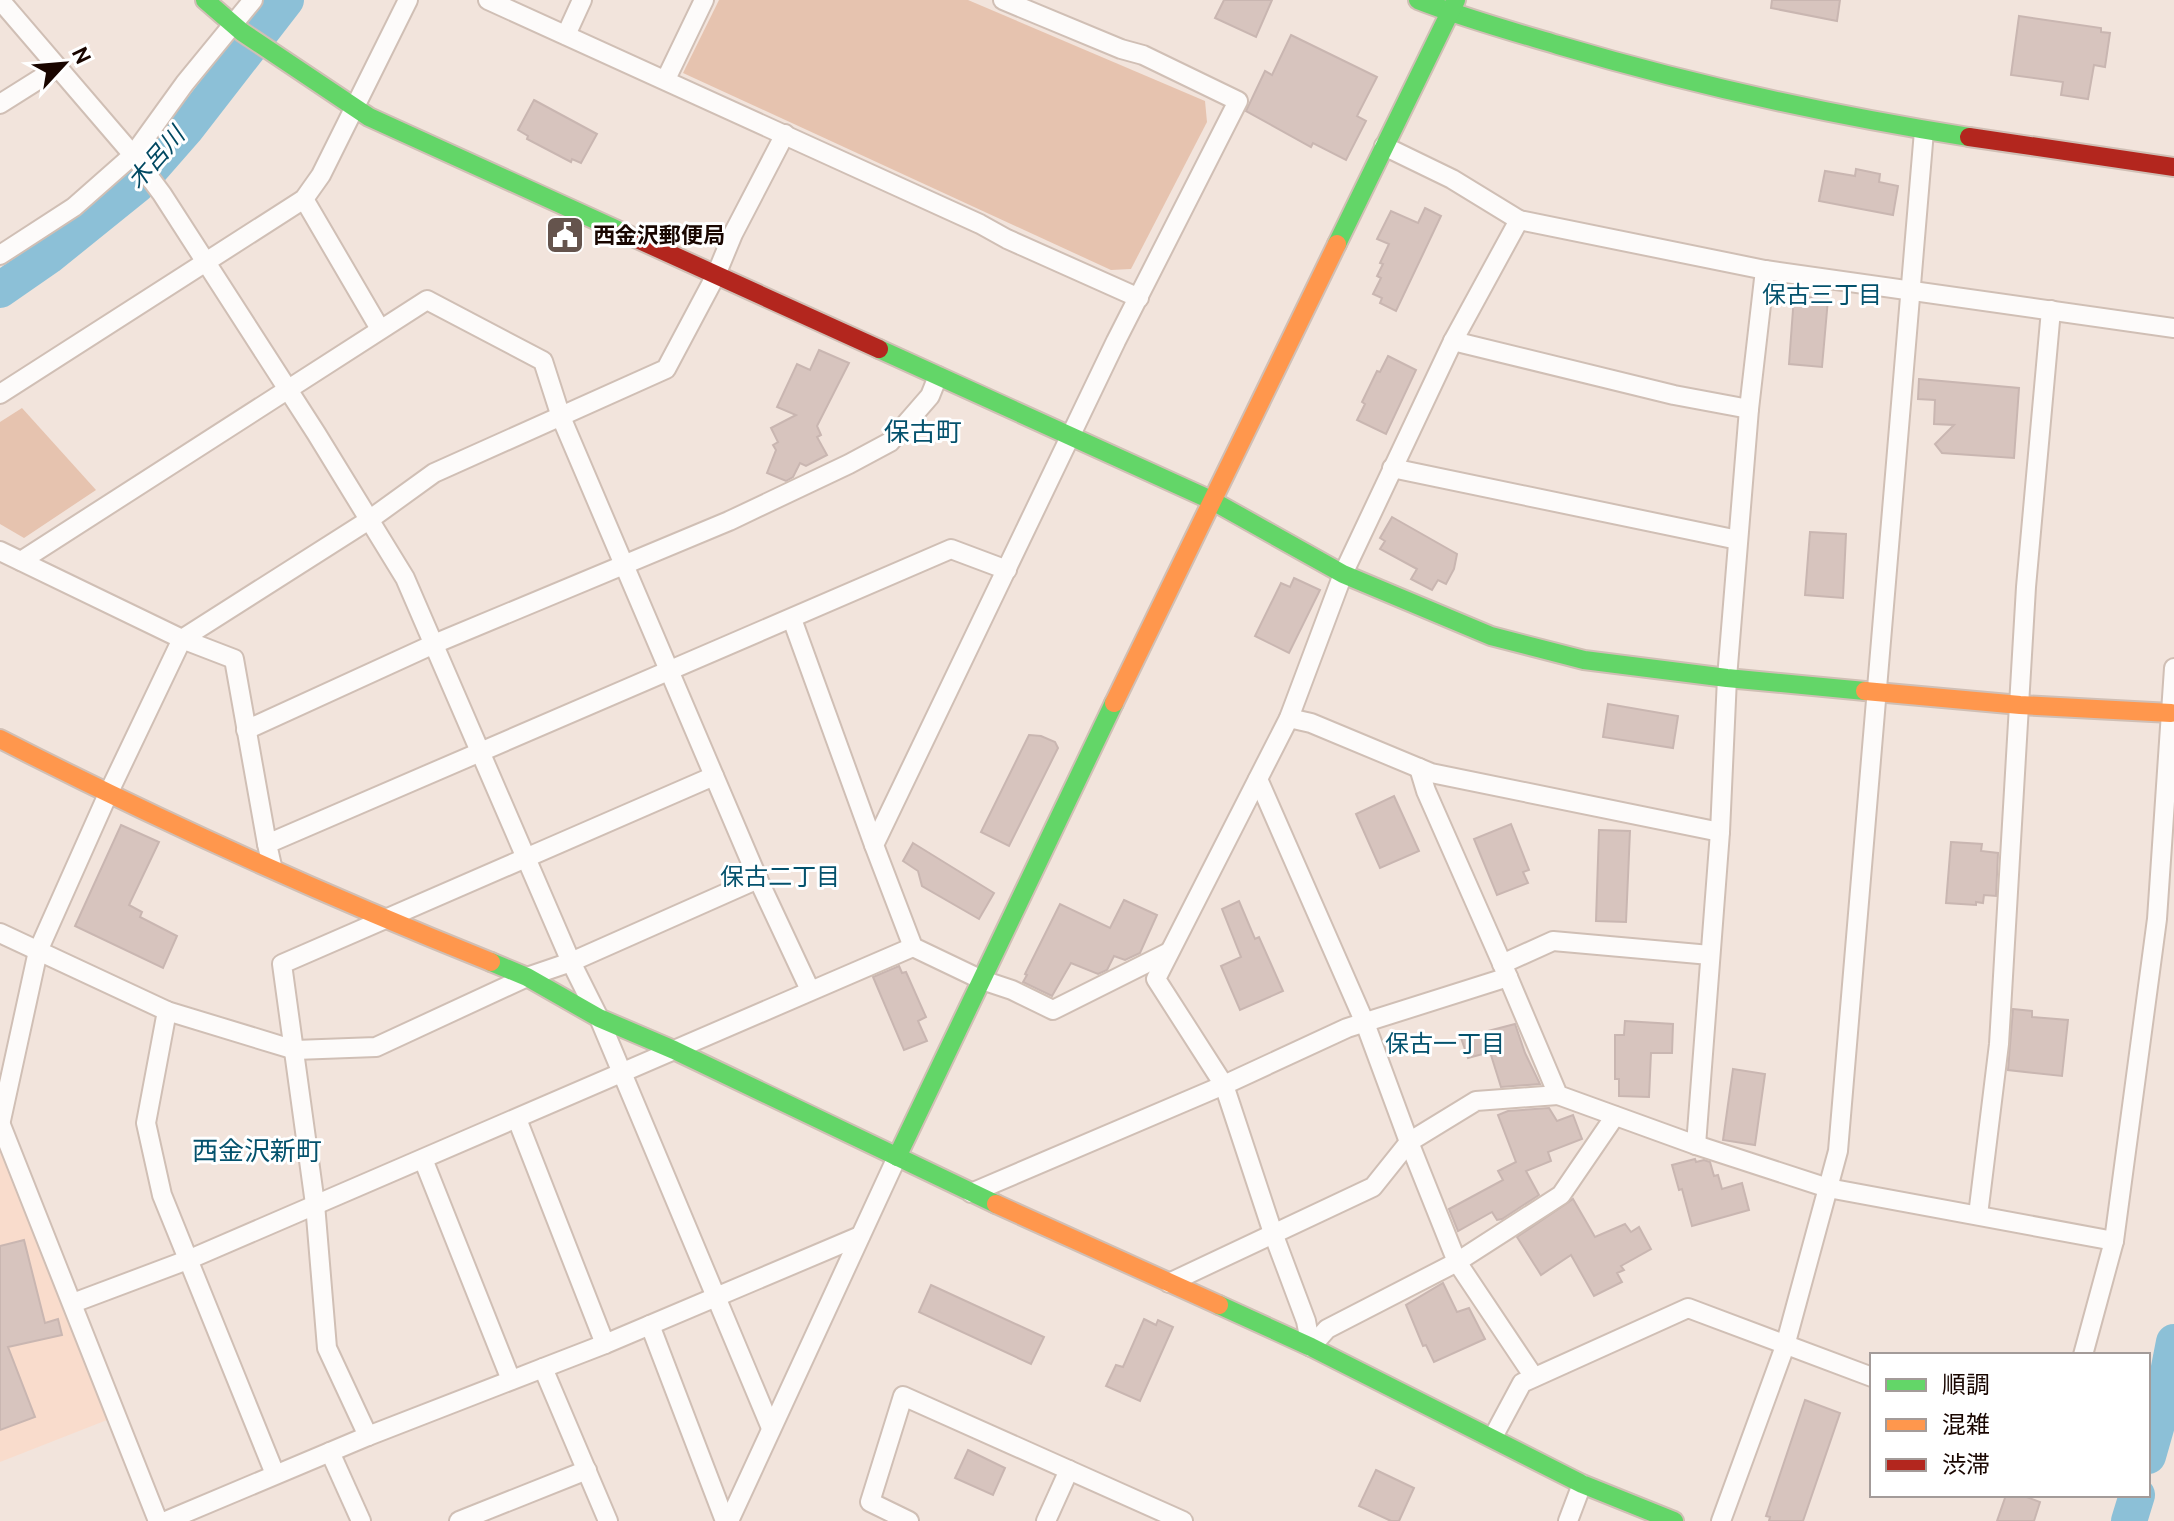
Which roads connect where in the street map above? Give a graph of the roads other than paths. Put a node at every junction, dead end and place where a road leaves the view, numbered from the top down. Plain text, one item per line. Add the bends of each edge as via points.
1 (0, 0) edge
2 (205, 0) edge
3 (253, 0) edge
4 (408, 0) edge
5 (488, 0) edge
6 (582, 0) edge
7 (704, 0) edge
8 (1003, 0) edge
9 (1418, 0) edge
10 (1454, 6) edge
11 (237, 28) junction
12 (566, 35) junction
13 (57, 68) junction
14 (666, 79) junction
15 (0, 104) edge
16 (355, 108) junction
17 (1924, 131) junction
18 (785, 134) junction
19 (1384, 146) junction
20 (136, 159) junction
21 (2174, 167) edge
22 (304, 199) junction
23 (1519, 220) junction
24 (0, 255) edge
25 (205, 264) junction
26 (1765, 270) junction
27 (716, 275) junction
28 (1911, 289) junction
29 (1139, 298) junction
30 (2051, 310) junction
31 (2174, 328) edge
32 (380, 329) junction
33 (1453, 341) junction
34 (938, 376) junction
35 (287, 388) junction
36 (0, 394) edge
37 (1749, 409) junction
38 (561, 417) junction
39 (1071, 436) junction
40 (1392, 468) junction
41 (1211, 500) junction
42 (369, 520) junction
43 (1738, 540) junction
44 (0, 551) edge
45 (21, 561) junction
46 (626, 566) junction
47 (1007, 570) junction
48 (1343, 574) junction
49 (792, 619) junction
50 (182, 639) junction
51 (434, 644) junction
52 (2174, 668) edge
53 (668, 669) junction
54 (1727, 678) junction
55 (1879, 691) junction
56 (2020, 705) junction
57 (2171, 713) junction
58 (1289, 718) junction
59 (246, 730) junction
60 (0, 739) edge
61 (480, 750) junction
62 (1419, 768) junction
63 (714, 776) junction
64 (1258, 779) junction
65 (108, 794) junction
66 (1720, 832) junction
67 (267, 844) junction
68 (874, 845) junction
69 (526, 856) junction
70 (272, 866) junction
71 (758, 879) junction
72 (387, 920) junction
73 (0, 933) edge
74 (913, 947) junction
75 (38, 951) junction
76 (1169, 952) junction
77 (1710, 955) junction
78 (571, 962) junction
79 (1505, 970) junction
80 (527, 977) junction
81 (982, 980) junction
82 (810, 990) junction
83 (167, 1011) junction
84 (599, 1018) junction
85 (1365, 1023) junction
86 (295, 1050) junction
87 (674, 1050) junction
88 (7, 1053) edge
89 (621, 1071) junction
90 (1224, 1085) junction
91 (1558, 1095) junction
92 (1615, 1116) junction
93 (517, 1119) junction
94 (1, 1125) edge
95 (1409, 1142) junction
96 (1696, 1145) junction
97 (897, 1157) junction
98 (423, 1159) junction
99 (1828, 1188) junction
100 (971, 1193) junction
101 (315, 1204) junction
102 (1978, 1215) junction
103 (1273, 1233) junction
104 (860, 1236) junction
105 (2114, 1241) junction
106 (190, 1259) junction
107 (1457, 1262) junction
108 (1169, 1283) junction
109 (717, 1298) junction
110 (73, 1303) junction
111 (650, 1325) junction
112 (605, 1344) junction
113 (1785, 1346) junction
114 (1311, 1347) junction
115 (2084, 1353) edge
116 (543, 1368) junction
117 (1870, 1376) edge
118 (1534, 1377) junction
119 (511, 1380) junction
120 (771, 1428) junction
121 (368, 1436) junction
122 (1493, 1437) junction
123 (330, 1452) junction
124 (587, 1470) junction
125 (1069, 1470) junction
126 (275, 1474) junction
127 (1582, 1484) junction
128 (158, 1521) edge
129 (166, 1521) edge
130 (361, 1521) edge
131 (459, 1521) edge
132 (608, 1521) edge
133 (727, 1521) edge
134 (909, 1521) edge
135 (1046, 1521) edge
136 (1181, 1521) edge
137 (1568, 1521) edge
138 (1674, 1521) edge
139 (1721, 1521) edge

1 - 13 street
2 - 11 street
3 - 11 street
4 - 16 street
5 - 12 street
6 - 12 street
7 - 14 street
8 - 29 street via 1143,55 1238,101
9 - 10 street
10 - 17 street via 1654,73
10 - 19 street
11 - 16 street
11 - 20 street via 185,83
12 - 14 street
13 - 15 street
13 - 20 street
14 - 18 street
16 - 22 street
16 - 27 street
17 - 21 street
17 - 28 street
18 - 27 street
18 - 29 street
19 - 23 street
19 - 41 street
20 - 24 street
20 - 25 street
22 - 25 street
22 - 32 street
23 - 26 street
23 - 33 street
25 - 35 street
25 - 36 street
26 - 28 street
26 - 37 street
27 - 34 street
27 - 38 street via 666,369
28 - 30 street
28 - 55 street
29 - 39 street
30 - 31 street
30 - 56 street
32 - 35 street
32 - 38 street via 427,300 543,361
33 - 37 street
33 - 40 street
34 - 39 street
34 - 46 street via 930,396 890,442
35 - 42 street
35 - 45 street
37 - 43 street
38 - 42 street via 434,473
38 - 46 street
39 - 41 street
39 - 47 street
40 - 43 street
40 - 48 street
41 - 48 street
41 - 81 street
42 - 50 street
42 - 51 street via 405,578
43 - 54 street
44 - 45 street
45 - 50 street
46 - 51 street
46 - 53 street
47 - 49 street via 951,549
47 - 68 street
48 - 54 street via 1491,636 1584,660
48 - 58 street
49 - 53 street
49 - 68 street
50 - 59 street via 234,659
50 - 65 street
51 - 59 street
51 - 61 street
52 - 57 street
53 - 61 street
53 - 63 street
54 - 55 street
54 - 66 street
55 - 56 street
55 - 99 street via 1838,1151
56 - 57 street
56 - 102 street via 1999,1044
57 - 105 street via 2157,919
58 - 62 street
58 - 64 street
59 - 67 street
60 - 65 street
61 - 67 street
61 - 69 street
62 - 66 street
62 - 79 street
63 - 69 street
63 - 71 street
64 - 76 street
64 - 85 street
65 - 70 street
65 - 75 street
66 - 77 street
67 - 70 street
68 - 74 street
69 - 72 street
69 - 78 street
70 - 72 street
71 - 78 street
71 - 82 street
72 - 80 street
72 - 86 street via 282,964
73 - 75 street
74 - 81 street
74 - 82 street
75 - 83 street
75 - 88 street
76 - 81 street via 1053,1010
76 - 90 street via 1156,979
77 - 79 street via 1553,941
77 - 96 street
78 - 80 street
78 - 84 street
79 - 85 street
79 - 91 street
80 - 84 street
80 - 86 street via 376,1047
81 - 97 street
82 - 87 street
83 - 86 street
83 - 106 street via 146,1123 162,1195
84 - 87 street
84 - 89 street
85 - 90 street
85 - 95 street
86 - 101 street
87 - 89 street
87 - 97 street
88 - 94 street
89 - 93 street
89 - 109 street
90 - 100 street
90 - 103 street
91 - 92 street
91 - 95 street via 1476,1101
92 - 96 street
92 - 107 street via 1561,1195
93 - 98 street
93 - 112 street
94 - 110 street
95 - 103 street via 1373,1187
95 - 107 street
96 - 99 street
97 - 100 street
97 - 104 street
98 - 101 street
98 - 119 street
99 - 102 street
99 - 113 street
100 - 108 street
101 - 106 street
101 - 121 street via 327,1348
102 - 105 street
103 - 108 street
103 - 114 street
104 - 109 street
104 - 120 street
105 - 115 street
106 - 110 street
106 - 126 street
107 - 114 street via 1327,1329
107 - 118 street
108 - 114 street
109 - 111 street
109 - 120 street
110 - 128 street
111 - 112 street
111 - 133 street
112 - 116 street
113 - 117 street
113 - 118 street via 1688,1308
113 - 139 street
114 - 122 street
116 - 119 street
116 - 124 street
118 - 122 street via 1522,1383
119 - 121 street
120 - 133 street
121 - 123 street
122 - 127 street
123 - 126 street
123 - 130 street
124 - 131 street
124 - 132 street
125 - 134 street via 903,1396 870,1502
125 - 135 street
125 - 136 street
126 - 129 street
127 - 137 street
127 - 138 street

